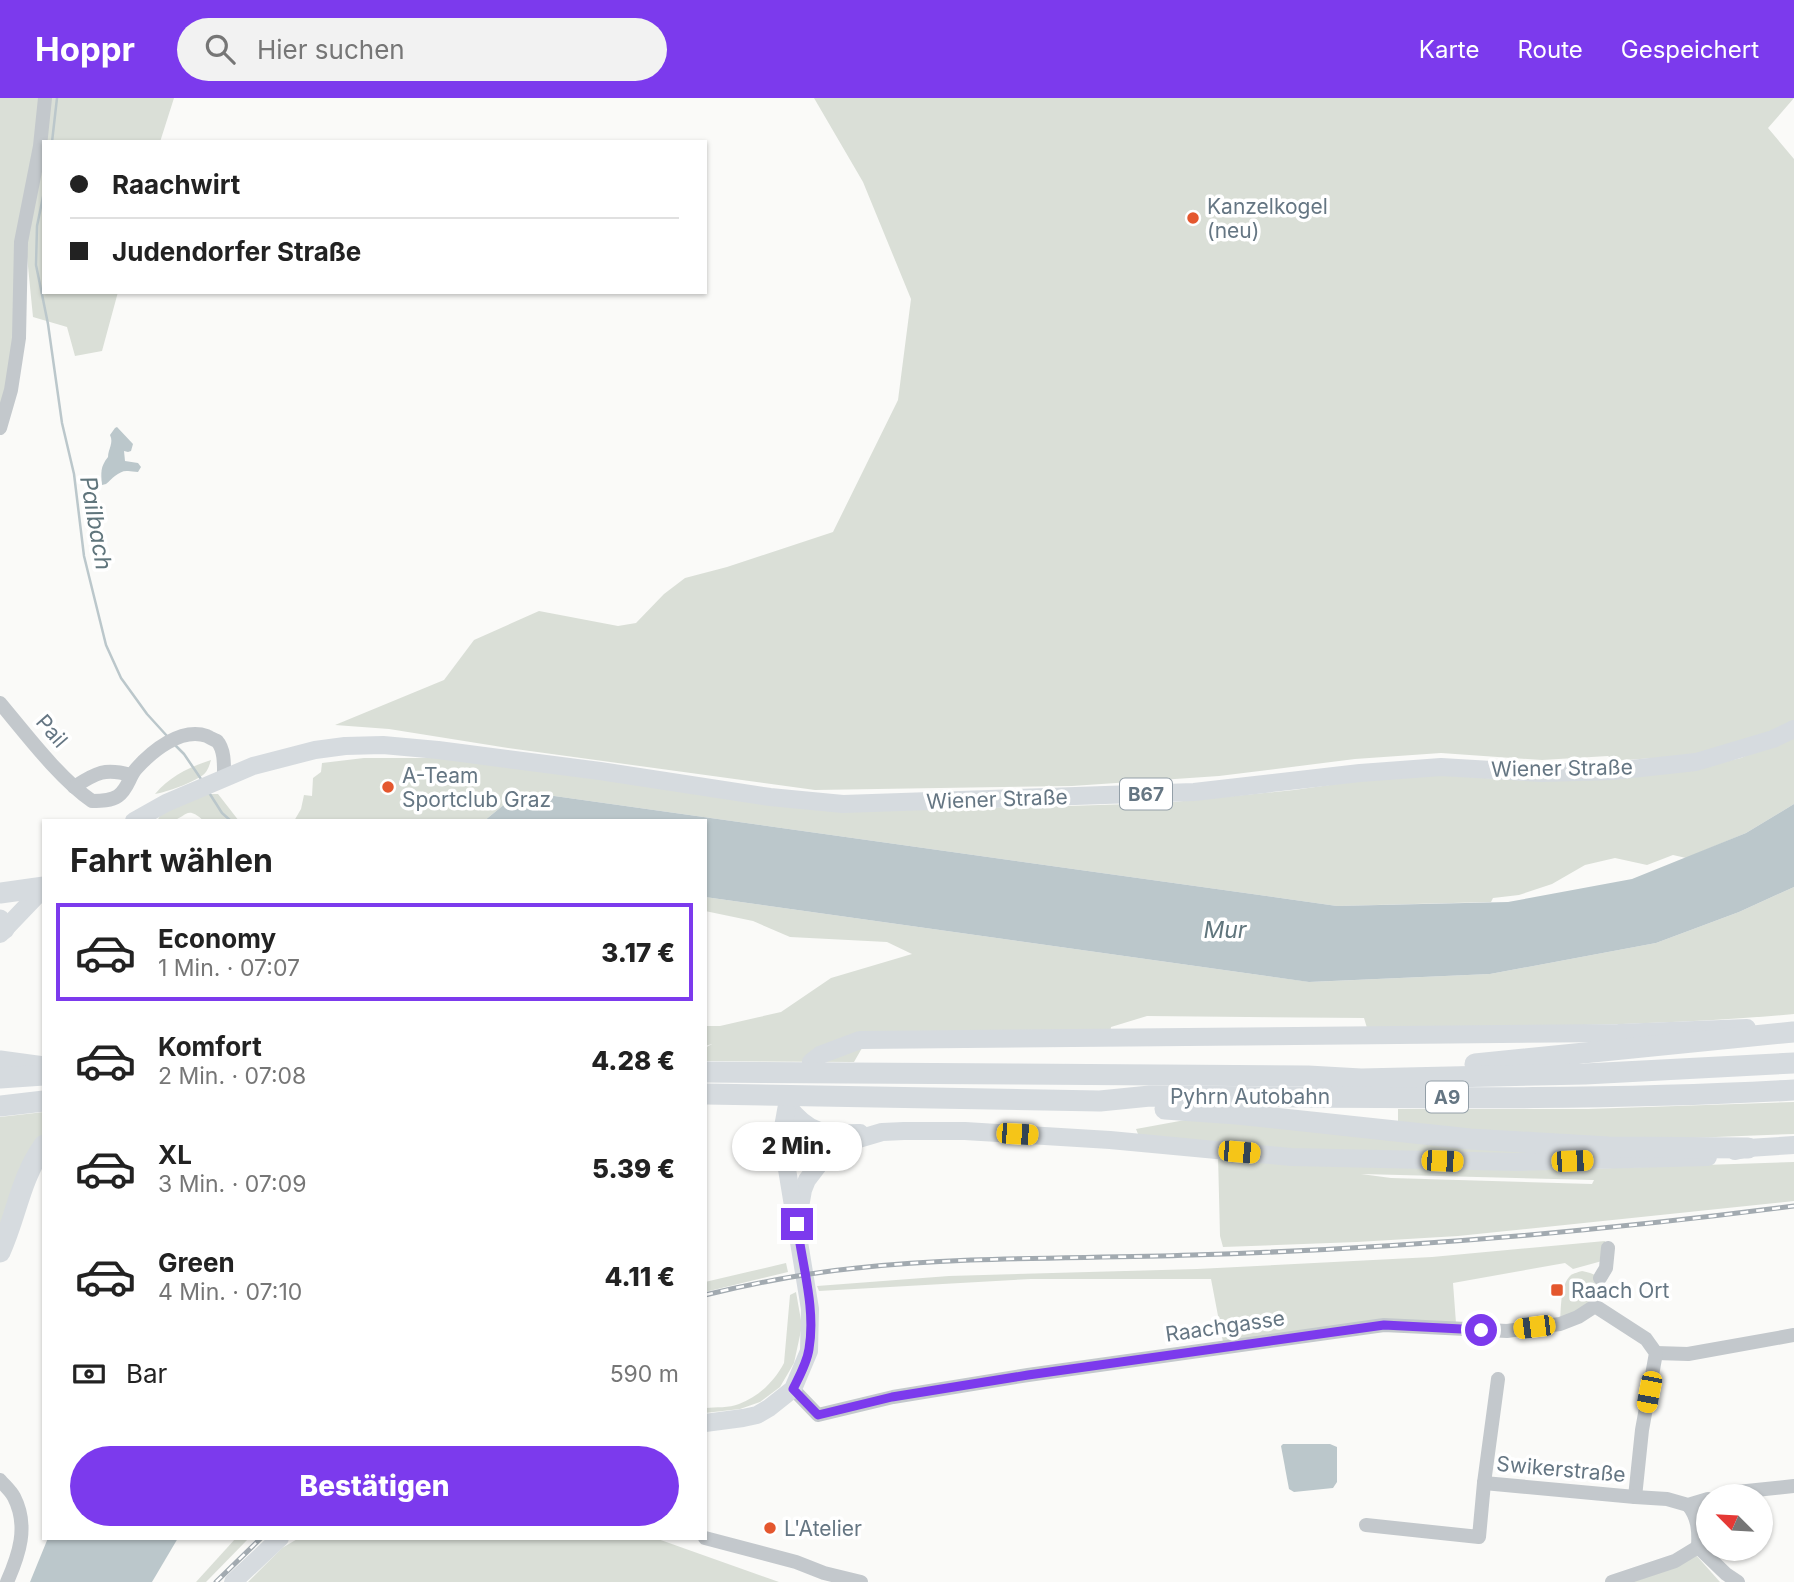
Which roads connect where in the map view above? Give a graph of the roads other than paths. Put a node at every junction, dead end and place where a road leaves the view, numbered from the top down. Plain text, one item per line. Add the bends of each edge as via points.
1 (45, 98) edge
2 (0, 428) edge
3 (0, 703) edge
4 (1794, 729) edge
5 (131, 775) junction
6 (212, 783) junction
7 (74, 787) junction
8 (138, 819) edge
9 (42, 888) edge
10 (42, 890) edge
11 (0, 894) edge
12 (1, 928) edge
13 (1794, 1032) edge
14 (0, 1061) edge
15 (811, 1062) dead end
16 (1794, 1063) edge
17 (42, 1067) edge
18 (707, 1072) edge
19 (42, 1075) edge
20 (1308, 1076) junction
21 (0, 1078) edge
22 (1794, 1090) edge
23 (707, 1094) edge
24 (42, 1101) edge
25 (1100, 1101) junction
26 (0, 1106) edge
27 (881, 1132) junction
28 (1794, 1145) edge
29 (42, 1148) edge
30 (1748, 1148) junction
31 (797, 1224) junction
32 (1608, 1248) dead end
33 (0, 1252) edge
34 (1600, 1278) dead end
35 (1794, 1335) edge
36 (1656, 1353) junction
37 (1498, 1378) dead end
38 (795, 1385) junction
39 (707, 1423) edge
40 (0, 1480) edge
41 (1484, 1483) junction
42 (1794, 1486) edge
43 (1773, 1488) edge
44 (1635, 1497) junction
45 (1696, 1503) edge
46 (1688, 1505) junction
47 (1696, 1521) edge
48 (1366, 1525) dead end
49 (707, 1539) edge
50 (278, 1540) edge
51 (1696, 1548) edge
52 (1713, 1561) edge
53 (6, 1582) edge
54 (233, 1582) edge
55 (861, 1582) edge
56 (1612, 1582) edge
57 (1738, 1582) edge

1 - 2 street via 21,242 19,338
3 - 7 street, Pail
4 - 6 main road, Wiener Straße / B67 via 1696,762 1613,771 1541,773 1441,767 1194,792 950,801 843,804 383,745 314,750 253,766
5 - 6 street, Pail via 173,739 192,733 216,740 223,753
5 - 7 street via 99,772
5 - 7 street, Pail via 120,795 112,799 92,801
6 - 8 main road, B67
9 - 11 highway
10 - 12 main road
13 - 15 main road via 1738,1028 860,1040
13 - 20 highway
14 - 17 highway
16 - 20 highway, Pyhrn Autobahn / A9 via 1572,1075
18 - 20 highway, Pyhrn Autobahn / A9
19 - 21 highway
22 - 25 highway, Pyhrn Autobahn / A9 via 1555,1097 1150,1096
23 - 25 highway, Pyhrn Autobahn / A9
24 - 26 highway
25 - 30 highway via 1470,1139 1608,1147
27 - 30 main road via 965,1131 1290,1157 1505,1162 1705,1157
27 - 31 main road via 843,1145 823,1159 803,1190
27 - 31 main road via 824,1133 804,1125 787,1105 785,1157
28 - 30 main road
29 - 33 highway via 29,1170
31 - 38 main road via 810,1337
32 - 34 street
35 - 36 street via 1688,1354
36 - 38 street, Raachgasse via 1646,1339 1595,1306 1560,1324 1507,1331 1384,1325 1028,1375 892,1397 818,1415
36 - 44 street, Swikerstraße
37 - 41 street
38 - 39 main road via 757,1415
40 - 53 street via 14,1497 20,1519 18,1558
41 - 44 street, Swikerstraße
41 - 48 street via 1479,1537
42 - 43 street
44 - 46 street, Swikerstraße
45 - 46 street, Swikerstraße
46 - 47 street
49 - 55 street
50 - 54 main road
51 - 56 street via 1675,1561
52 - 57 street

